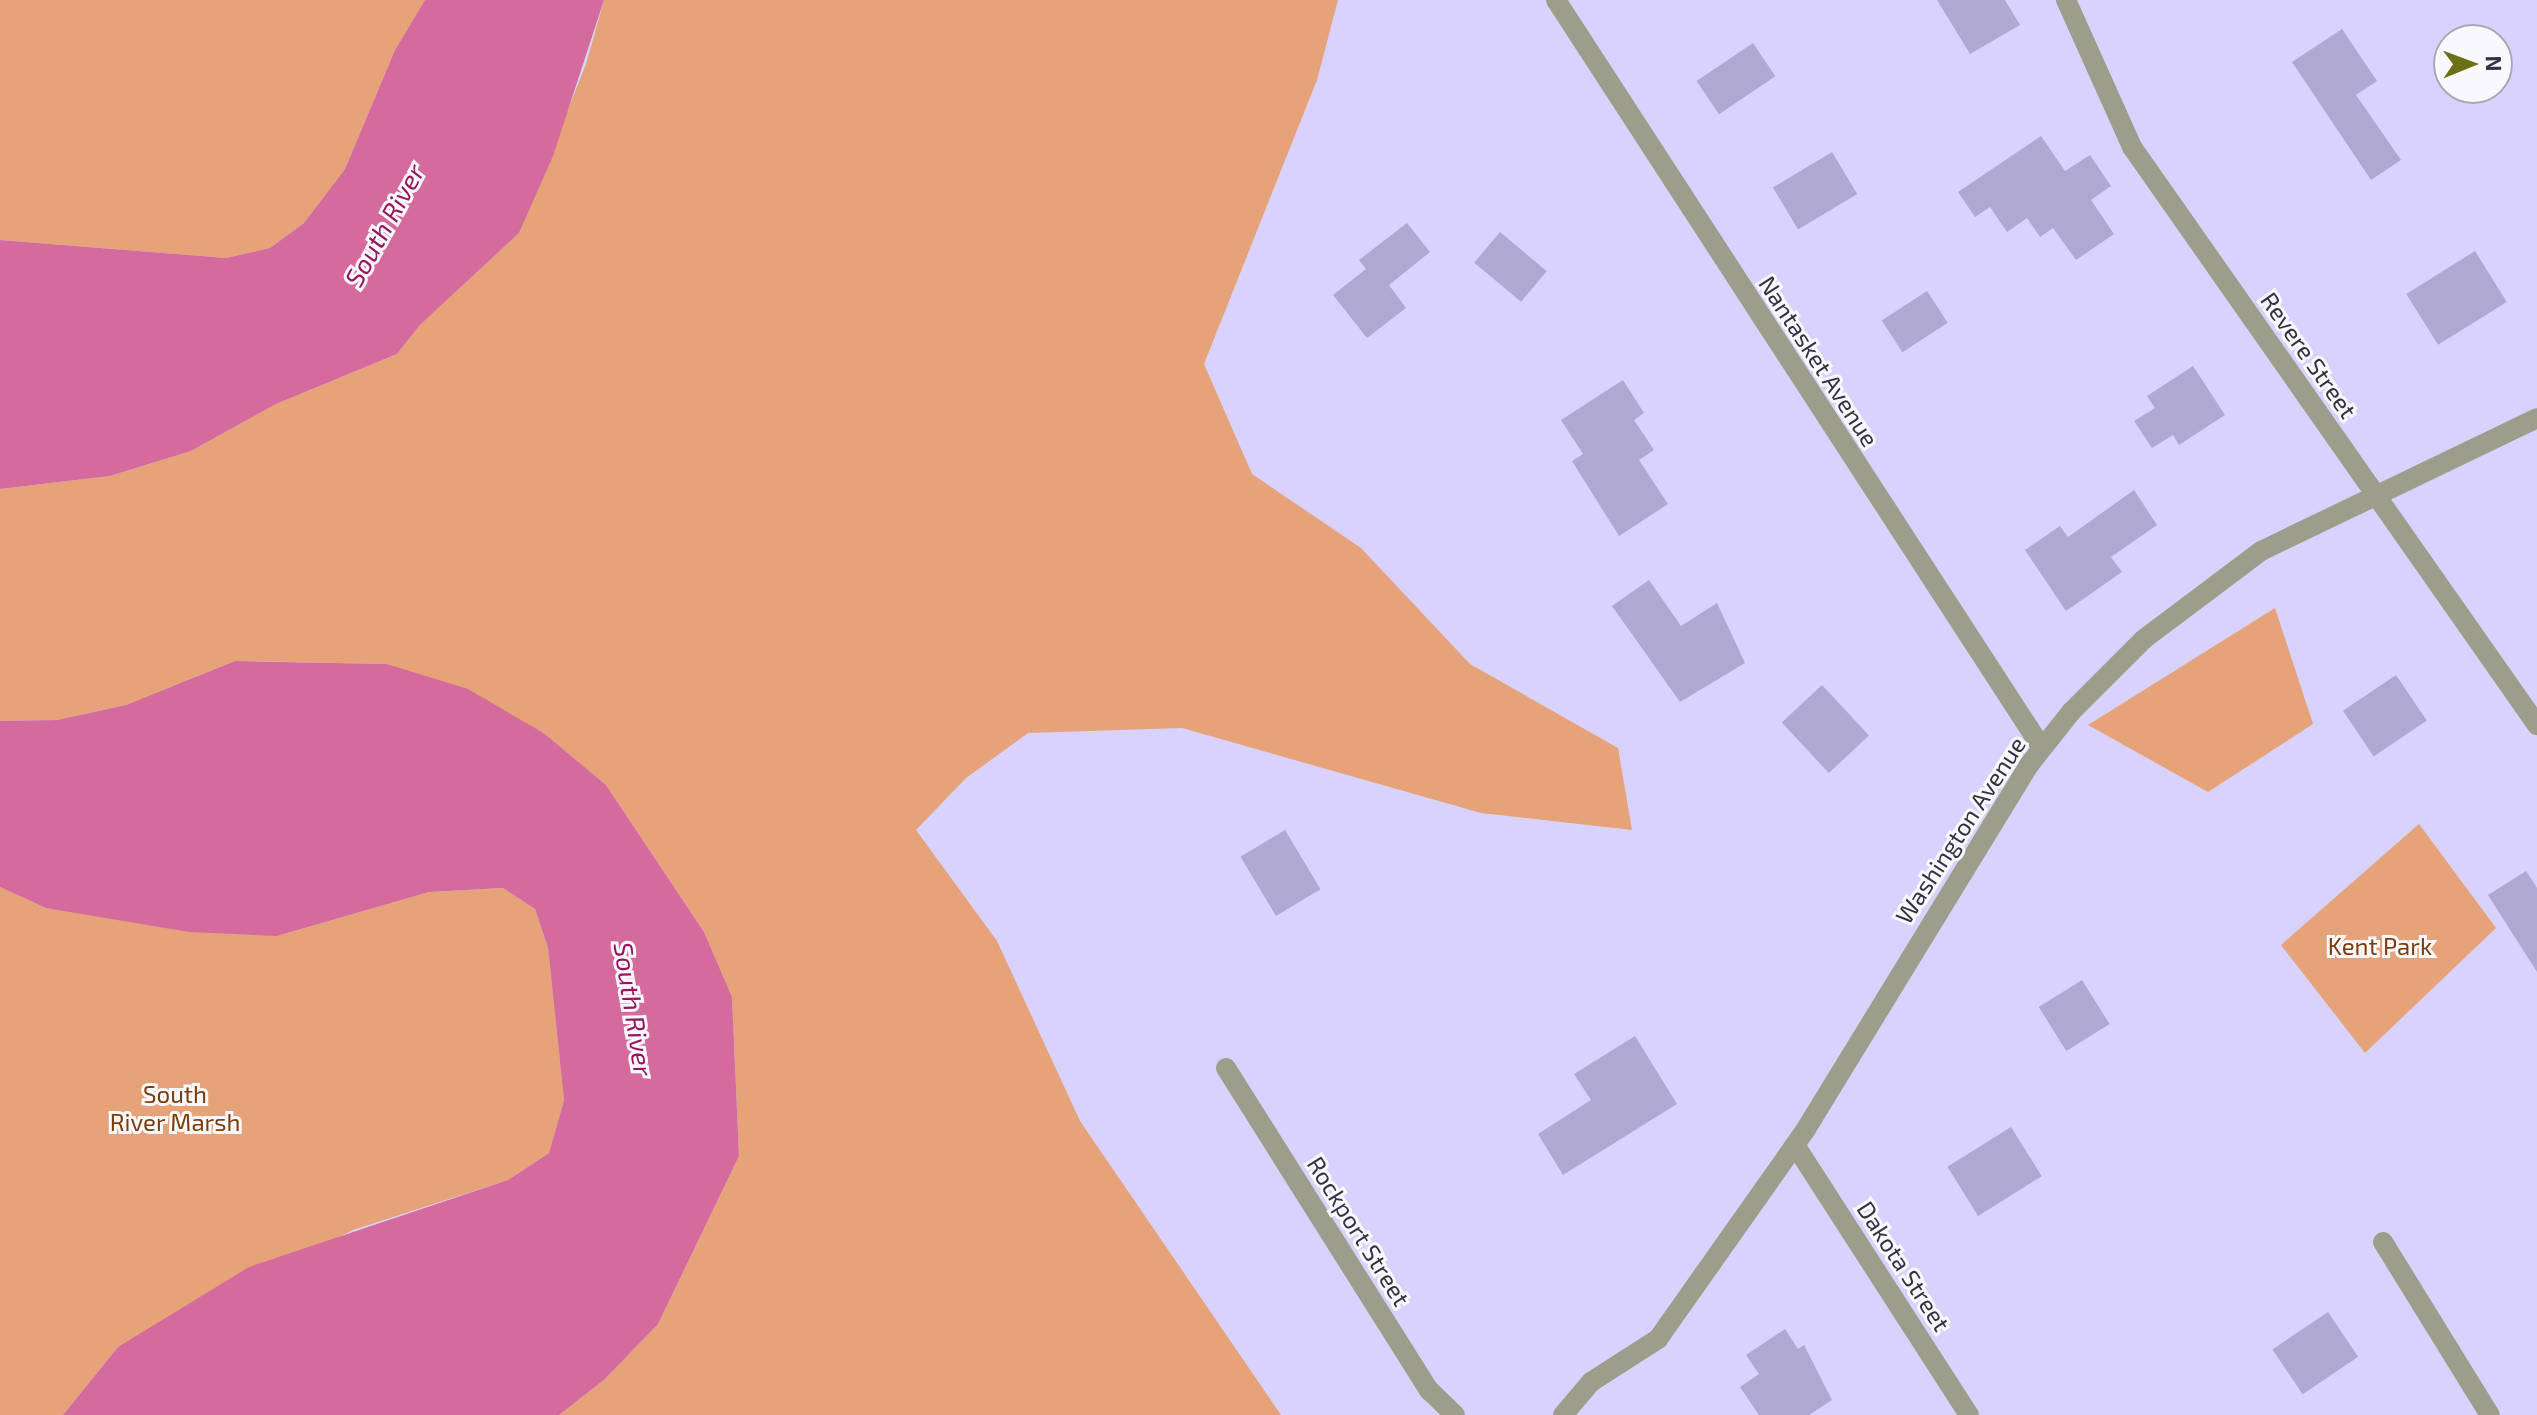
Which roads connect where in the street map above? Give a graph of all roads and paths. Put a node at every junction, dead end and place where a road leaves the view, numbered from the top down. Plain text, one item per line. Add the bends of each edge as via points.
1 (1556, 0) edge
2 (2066, 0) edge
3 (2537, 418) edge
4 (2375, 495) junction
5 (2537, 725) edge
6 (2042, 748) junction
7 (1226, 1068) dead end
8 (1795, 1145) junction
9 (2383, 1242) dead end
10 (1455, 1415) edge
11 (1563, 1415) edge
12 (1969, 1415) edge
13 (2490, 1415) edge

1 - 6 street, Nantasket Avenue
2 - 4 street, Revere Street via 2132,147
3 - 4 street, Washington Avenue
4 - 5 street, Revere Street
4 - 6 street, Washington Avenue via 2261,551 2208,586 2144,639
6 - 8 street, Washington Avenue
7 - 10 street, Rockport Street via 1429,1390
8 - 11 street, Washington Avenue via 1658,1339 1591,1382
8 - 12 street, Dakota Street
9 - 13 street

